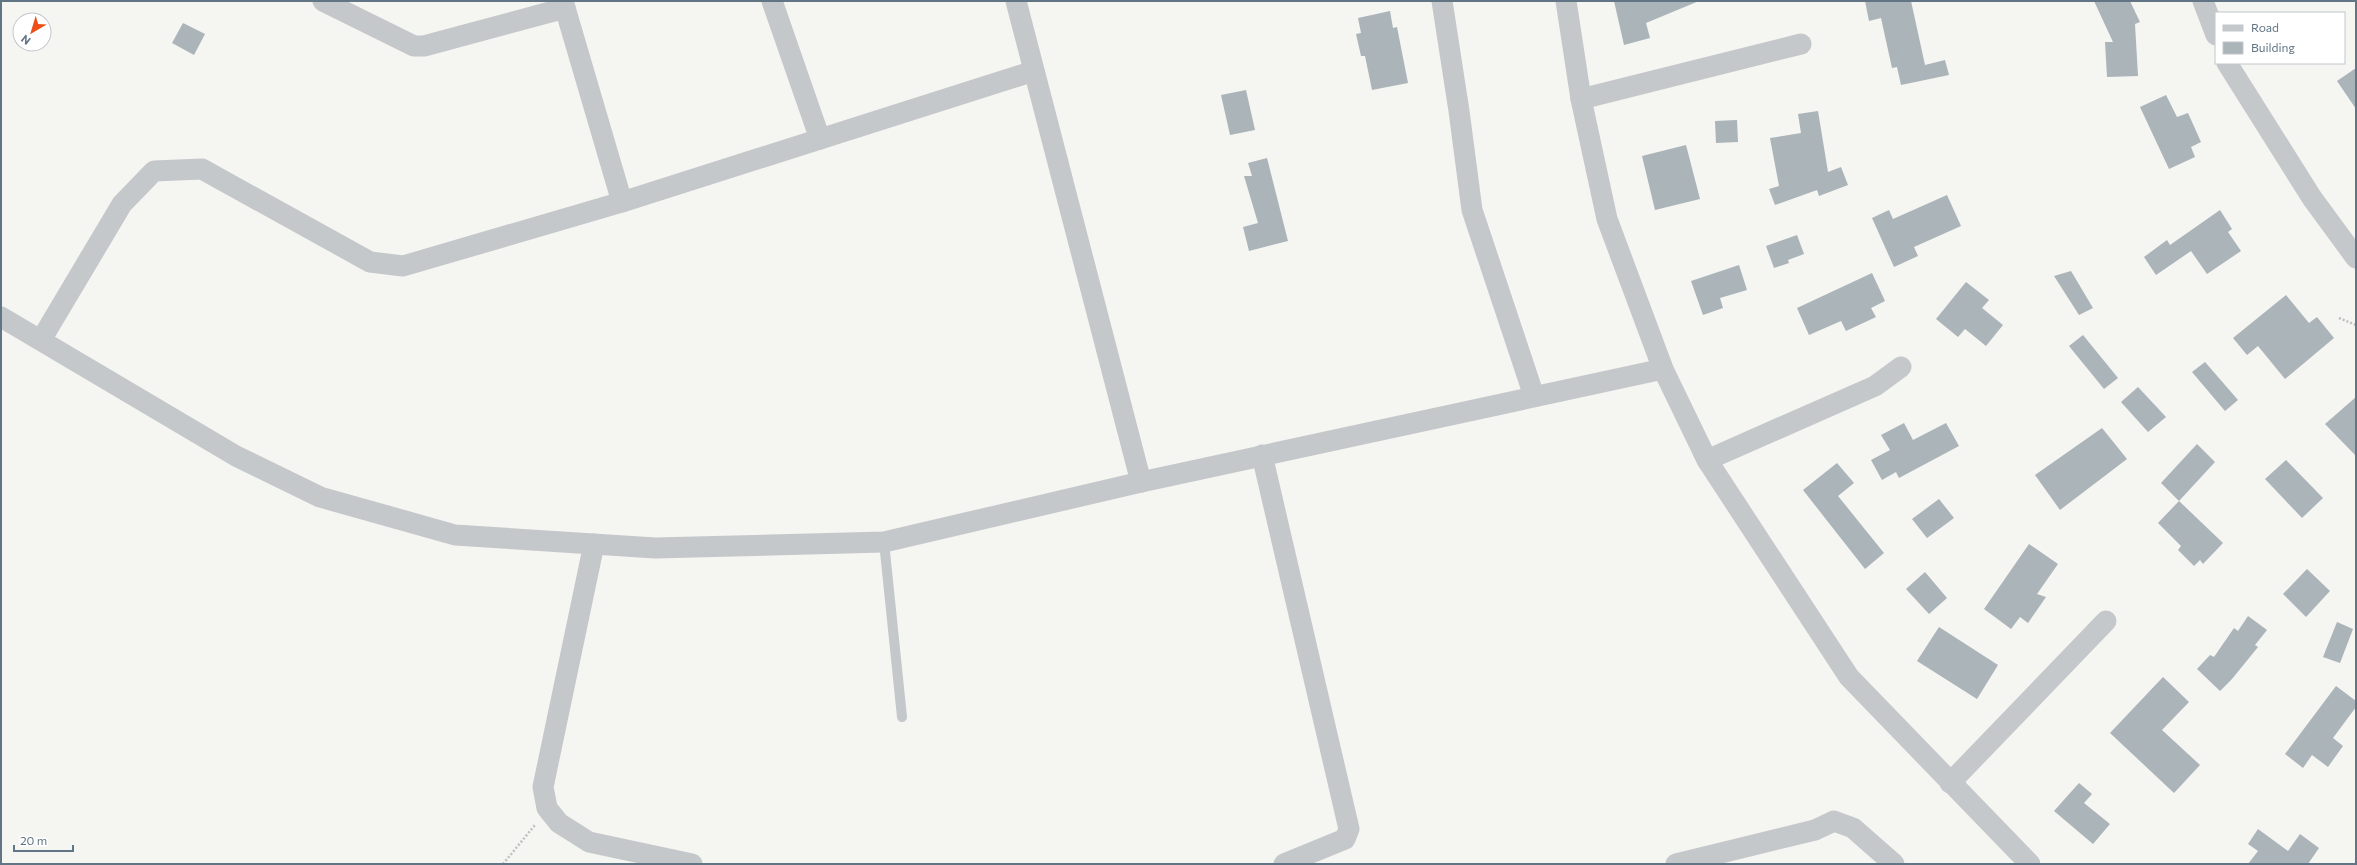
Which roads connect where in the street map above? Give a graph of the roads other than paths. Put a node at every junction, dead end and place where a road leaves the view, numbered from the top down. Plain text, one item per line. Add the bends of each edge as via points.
1 (323, 1) edge
2 (772, 1) edge
3 (1016, 1) edge
4 (1442, 1) edge
5 (1566, 1) edge
6 (2203, 1) edge
7 (564, 4) edge
8 (2215, 32) edge
9 (1801, 44) dead end
10 (2228, 64) edge
11 (1034, 71) junction
12 (1581, 99) junction
13 (820, 139) junction
14 (622, 202) junction
15 (2356, 258) edge
16 (1, 317) edge
17 (42, 340) junction
18 (1901, 367) dead end
19 (1663, 369) junction
20 (1534, 396) junction
21 (1262, 455) junction
22 (1707, 460) junction
23 (1141, 482) junction
24 (884, 542) junction
25 (594, 544) junction
26 (2106, 621) dead end
27 (902, 717) dead end
28 (1950, 783) junction
29 (692, 864) edge
30 (1284, 864) edge
31 (1676, 864) edge
32 (1894, 864) edge
33 (2030, 864) edge

1 - 7 street via 414,46 424,46
2 - 13 street
3 - 11 street
4 - 20 street via 1461,119 1472,210
5 - 12 street
6 - 8 street
7 - 14 street
9 - 12 street
10 - 15 street via 2312,198
11 - 13 street
11 - 23 street
12 - 19 street via 1607,219
13 - 14 street
14 - 17 street via 403,266 370,262 202,169 154,171 122,204
16 - 17 street
17 - 25 street via 236,456 320,497 456,535
18 - 22 street via 1875,386
19 - 20 street
19 - 22 street
20 - 21 street
21 - 23 street
21 - 30 street via 1349,829 1345,839
22 - 28 street via 1850,677
23 - 24 street
24 - 25 street via 655,548
24 - 27 lane
25 - 29 street via 543,787 547,808 559,823 589,842
26 - 28 street
28 - 33 street
31 - 32 street via 1815,830 1834,821 1853,828

